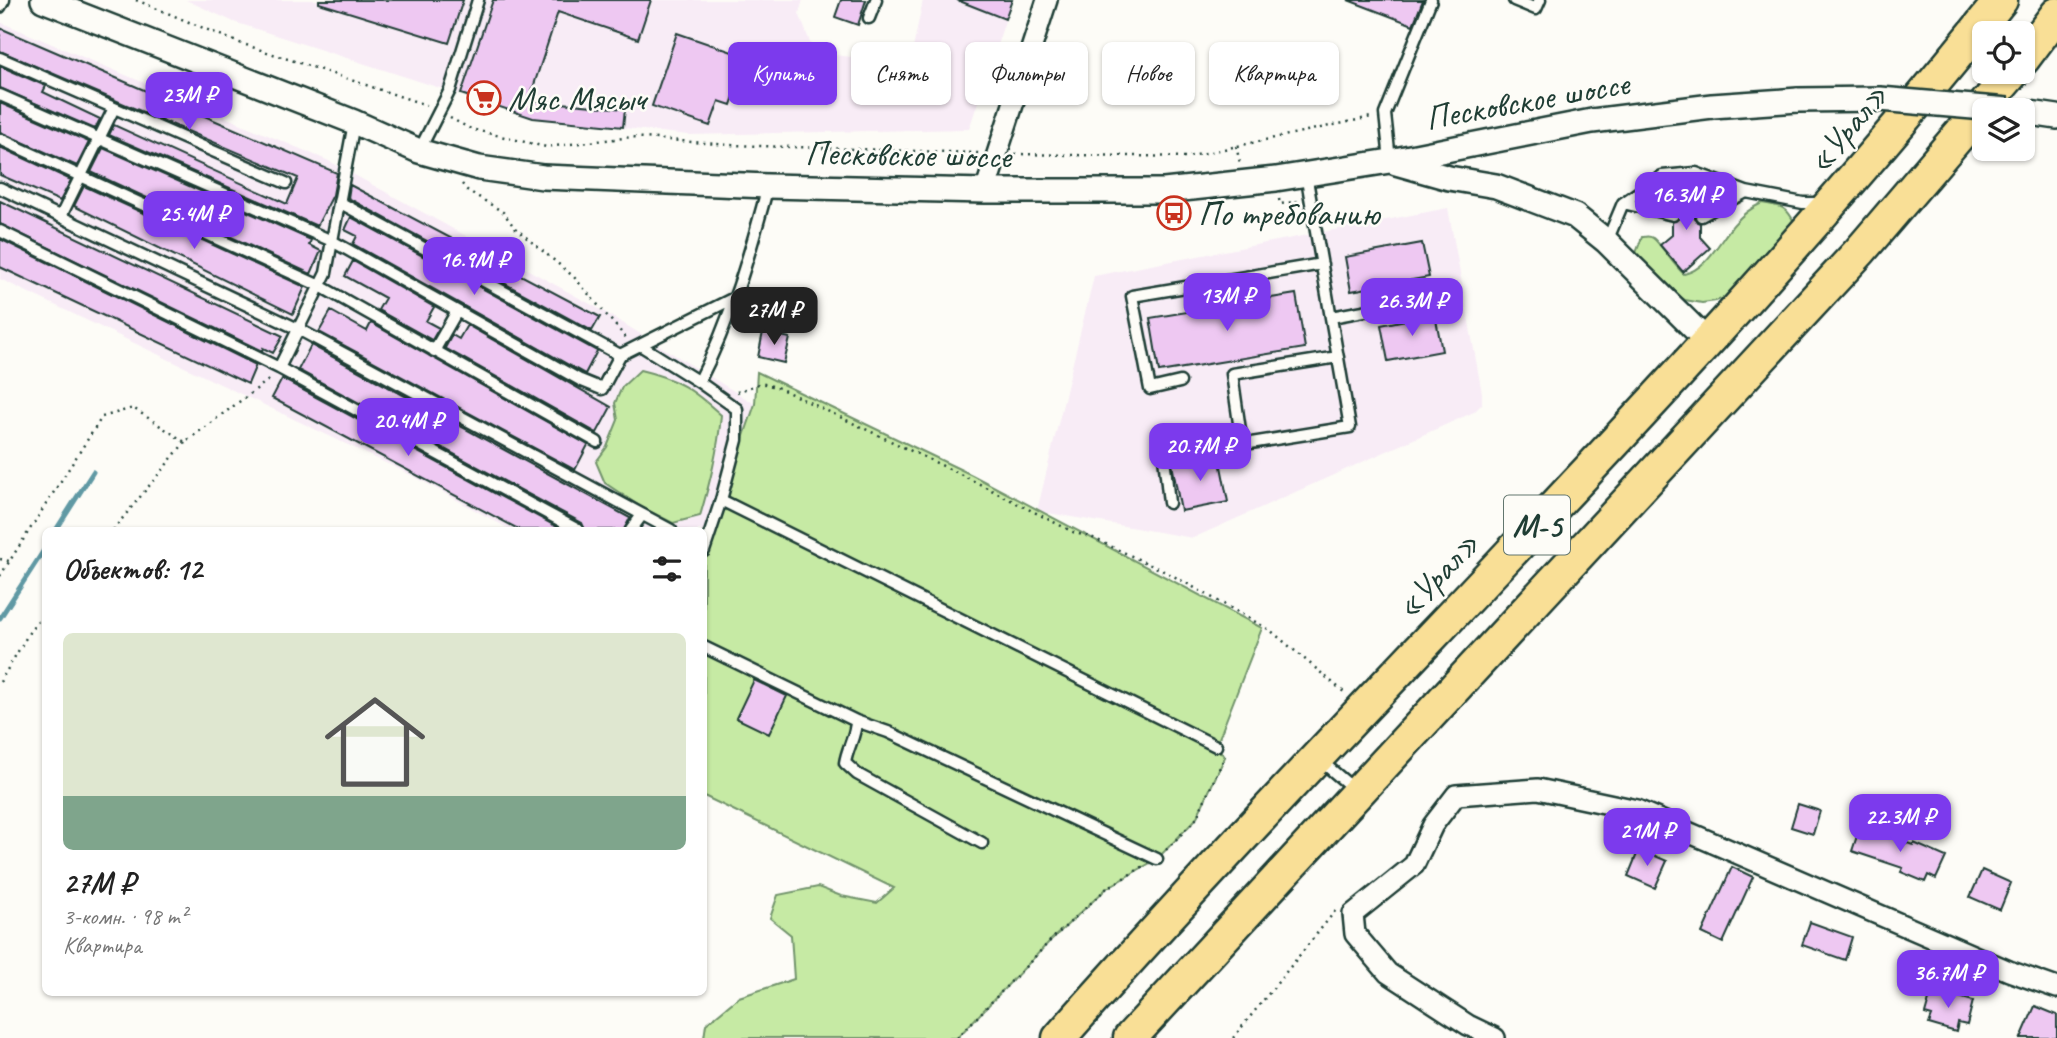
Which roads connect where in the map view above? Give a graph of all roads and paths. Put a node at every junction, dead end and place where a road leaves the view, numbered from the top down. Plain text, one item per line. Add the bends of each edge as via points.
1 (4, 0) edge
2 (136, 0) edge
3 (478, 0) edge
4 (876, 0) edge
5 (1046, 0) edge
6 (1431, 0) edge
7 (1514, 0) edge
8 (1540, 0) edge
9 (2001, 0) edge
10 (46, 1) edge
11 (0, 7) edge
12 (2057, 14) edge
13 (869, 18) dead end
14 (2035, 43) edge
15 (0, 58) edge
16 (2003, 84) edge
17 (0, 95) edge
18 (1972, 107) edge
19 (114, 108) junction
20 (440, 112) junction
21 (1385, 114) junction
22 (2035, 114) edge
23 (2057, 117) edge
24 (354, 122) junction
25 (0, 139) edge
26 (99, 139) junction
27 (1446, 150) junction
28 (997, 154) junction
29 (429, 155) junction
30 (1390, 161) junction
31 (1306, 173) junction
32 (80, 175) junction
33 (1449, 178) junction
34 (286, 183) dead end
35 (768, 186) junction
36 (0, 188) edge
37 (985, 191) junction
38 (1746, 192) junction
39 (339, 202) junction
40 (1623, 203) junction
41 (1834, 203) junction
42 (1673, 215) dead end
43 (61, 216) junction
44 (1701, 216) dead end
45 (0, 231) edge
46 (332, 241) junction
47 (1606, 241) junction
48 (1322, 264) junction
49 (320, 286) junction
50 (734, 298) junction
51 (1429, 299) dead end
52 (457, 311) junction
53 (1331, 317) junction
54 (298, 329) junction
55 (1707, 342) junction
56 (640, 345) junction
57 (434, 351) junction
58 (620, 355) junction
59 (1338, 357) junction
60 (279, 368) junction
61 (699, 382) junction
62 (1181, 382) dead end
63 (720, 397) junction
64 (185, 442) junction
65 (597, 442) dead end
66 (1242, 444) junction
67 (721, 500) junction
68 (1170, 503) dead end
69 (642, 515) junction
70 (115, 527) edge
71 (573, 527) edge
72 (633, 527) edge
73 (665, 527) edge
74 (707, 539) edge
75 (0, 559) edge
76 (9, 561) junction
77 (0, 576) edge
78 (42, 617) edge
79 (707, 648) edge
80 (0, 682) edge
81 (1352, 699) dead end
82 (856, 721) junction
83 (1216, 746) joint
84 (1318, 758) junction
85 (1357, 792) junction
86 (982, 843) dead end
87 (1157, 859) junction
88 (1353, 914) junction
89 (2057, 988) edge
90 (957, 1038) edge
91 (1059, 1038) edge
92 (1130, 1038) edge
93 (1233, 1038) edge
94 (1496, 1038) edge

1 - 11 lane
2 - 20 path via 237,42
3 - 20 lane
4 - 13 lane
5 - 28 street
6 - 21 lane
7 - 8 lane via 1536,9
9 - 41 highway, «Урал» / М-5
10 - 24 street, Песковское шоссе
12 - 14 highway
15 - 19 lane
16 - 85 highway, М-5 via 1860,251
17 - 26 lane
18 - 27 street, Песковское шоссе, bridge via 1880,99 1712,106 1592,121
19 - 26 lane
19 - 34 lane
20 - 28 path via 471,129 546,147 632,137
20 - 29 lane
21 - 28 path via 1187,157
21 - 30 lane
22 - 23 street
24 - 29 street, Песковское шоссе
24 - 39 lane
25 - 32 lane
26 - 32 lane
26 - 46 lane
27 - 30 street, Песковское шоссе
27 - 33 street via 1442,160
28 - 37 street
29 - 35 street, Песковское шоссе via 542,177
29 - 56 path via 467,190 503,212 515,228 574,276 629,341
30 - 31 street, Песковское шоссе
30 - 33 street
31 - 37 street, Песковское шоссе via 1164,191
31 - 48 lane
32 - 43 lane
32 - 49 lane
33 - 47 street via 1496,186 1544,202 1576,216
35 - 37 street, Песковское шоссе
35 - 50 lane
36 - 43 lane
38 - 40 lane via 1696,173 1662,176
38 - 41 lane via 1802,203
38 - 44 lane
39 - 46 lane
39 - 58 lane
40 - 42 lane
40 - 47 lane
41 - 55 highway, «Урал» / М-5
43 - 54 lane
45 - 60 lane
46 - 49 lane
46 - 52 lane
47 - 55 street
48 - 53 lane
48 - 62 lane via 1132,296 1150,389
49 - 54 lane
49 - 57 lane
50 - 56 lane
50 - 61 lane via 717,348
51 - 53 lane
52 - 57 lane
52 - 58 lane via 602,388
53 - 59 lane
54 - 60 lane
54 - 69 lane
55 - 84 highway, «Урал» / М-5
56 - 58 lane
56 - 61 lane
57 - 65 lane
59 - 66 lane via 1232,374
59 - 66 lane via 1350,427
60 - 64 path via 266,384
60 - 71 lane
61 - 63 lane
63 - 67 lane via 737,409 737,440
63 - 81 path via 761,383 779,388 1075,533 1170,574 1270,630
64 - 70 path
64 - 76 path via 133,408 102,417
66 - 68 lane via 1164,457
67 - 74 lane
67 - 83 lane
69 - 72 lane
69 - 73 lane
75 - 76 path
76 - 77 path
78 - 80 path
79 - 82 lane
82 - 86 lane via 845,763
82 - 87 lane
83 - 87 path via 1225,757 1196,819
84 - 85 lane
84 - 91 highway, «Урал» / М-5
85 - 92 highway, М-5
87 - 90 path via 1107,888
88 - 89 street via 1414,865 1433,825 1456,795 1538,789 1637,810
88 - 93 path via 1336,909
88 - 94 street via 1354,934 1388,974

